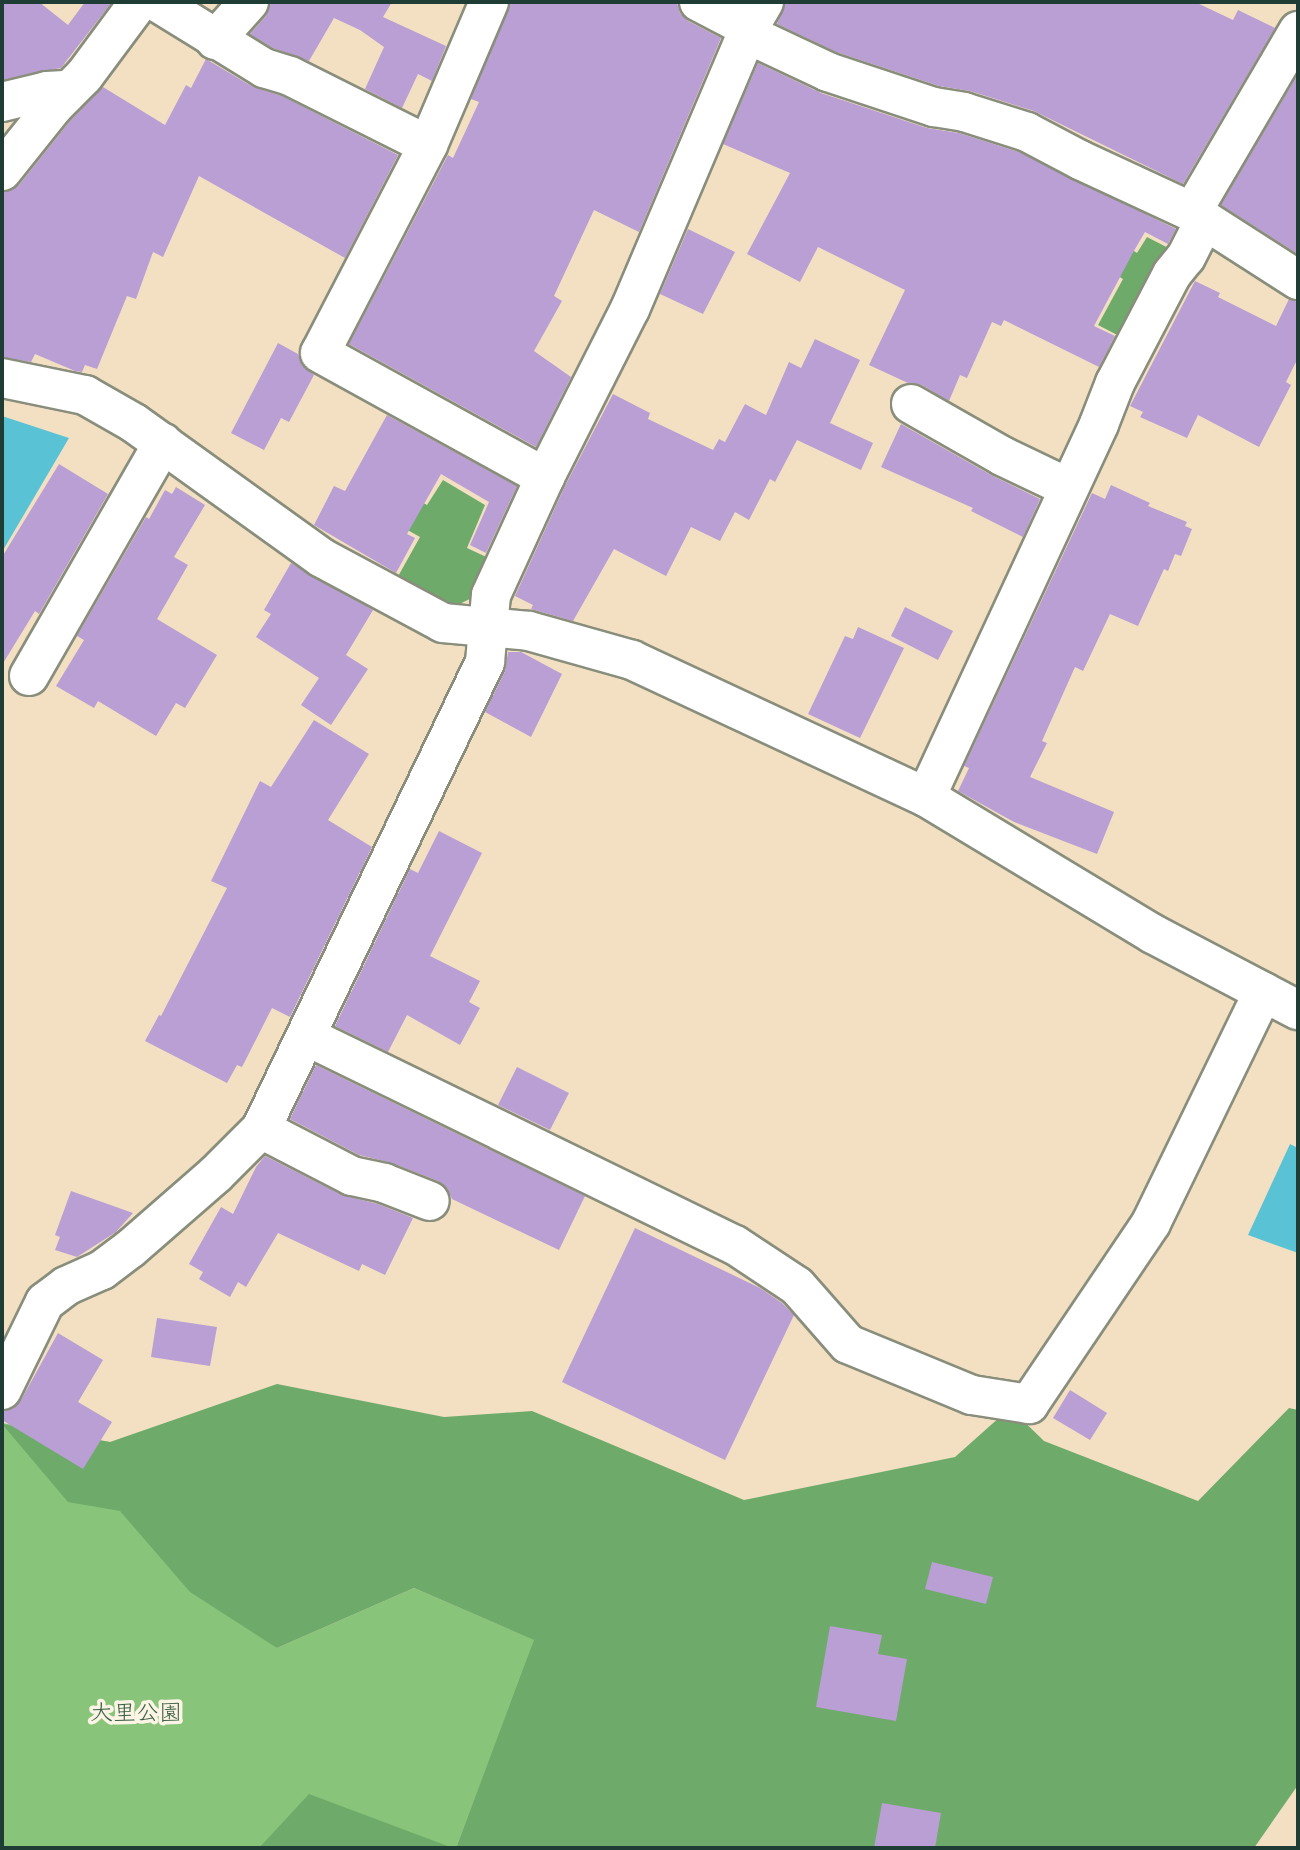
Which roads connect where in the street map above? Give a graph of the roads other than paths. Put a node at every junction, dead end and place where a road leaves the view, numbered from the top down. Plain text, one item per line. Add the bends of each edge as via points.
1 (139, 2) edge
2 (157, 2) edge
3 (249, 2) edge
4 (489, 2) edge
5 (699, 2) edge
6 (756, 15) edge
7 (1298, 31) edge
8 (215, 40) junction
9 (69, 90) junction
10 (2, 102) edge
11 (428, 145) junction
12 (2, 171) edge
13 (1198, 217) junction
14 (1298, 280) edge
15 (2, 378) edge
16 (911, 404) dead end
17 (163, 443) junction
18 (545, 477) junction
19 (1069, 488) junction
20 (486, 625) junction
21 (29, 676) dead end
22 (926, 797) junction
23 (1263, 992) junction
24 (1298, 1010) edge
25 (306, 1035) junction
26 (261, 1129) junction
27 (430, 1201) dead end
28 (2, 1390) edge

1 - 9 street
2 - 8 street
3 - 8 street
4 - 11 street
5 - 6 street
6 - 13 street via 758,39 828,72 1027,132
6 - 18 street via 630,309
7 - 13 street
8 - 11 street
9 - 10 street
9 - 12 street
11 - 18 street via 320,353
13 - 14 street
13 - 19 street via 1186,257 1172,274 1115,383
15 - 17 street via 85,394
16 - 19 street
17 - 20 street via 322,558 443,623
17 - 21 street
18 - 20 street via 491,595
19 - 22 street
20 - 22 street via 529,631 632,660
20 - 25 street via 485,663
22 - 23 street via 1153,934
23 - 24 street
23 - 25 street via 1151,1223 1029,1404 972,1395 848,1344 797,1286 735,1245
25 - 26 street
26 - 27 street via 352,1176
26 - 28 street via 130,1249 45,1302

